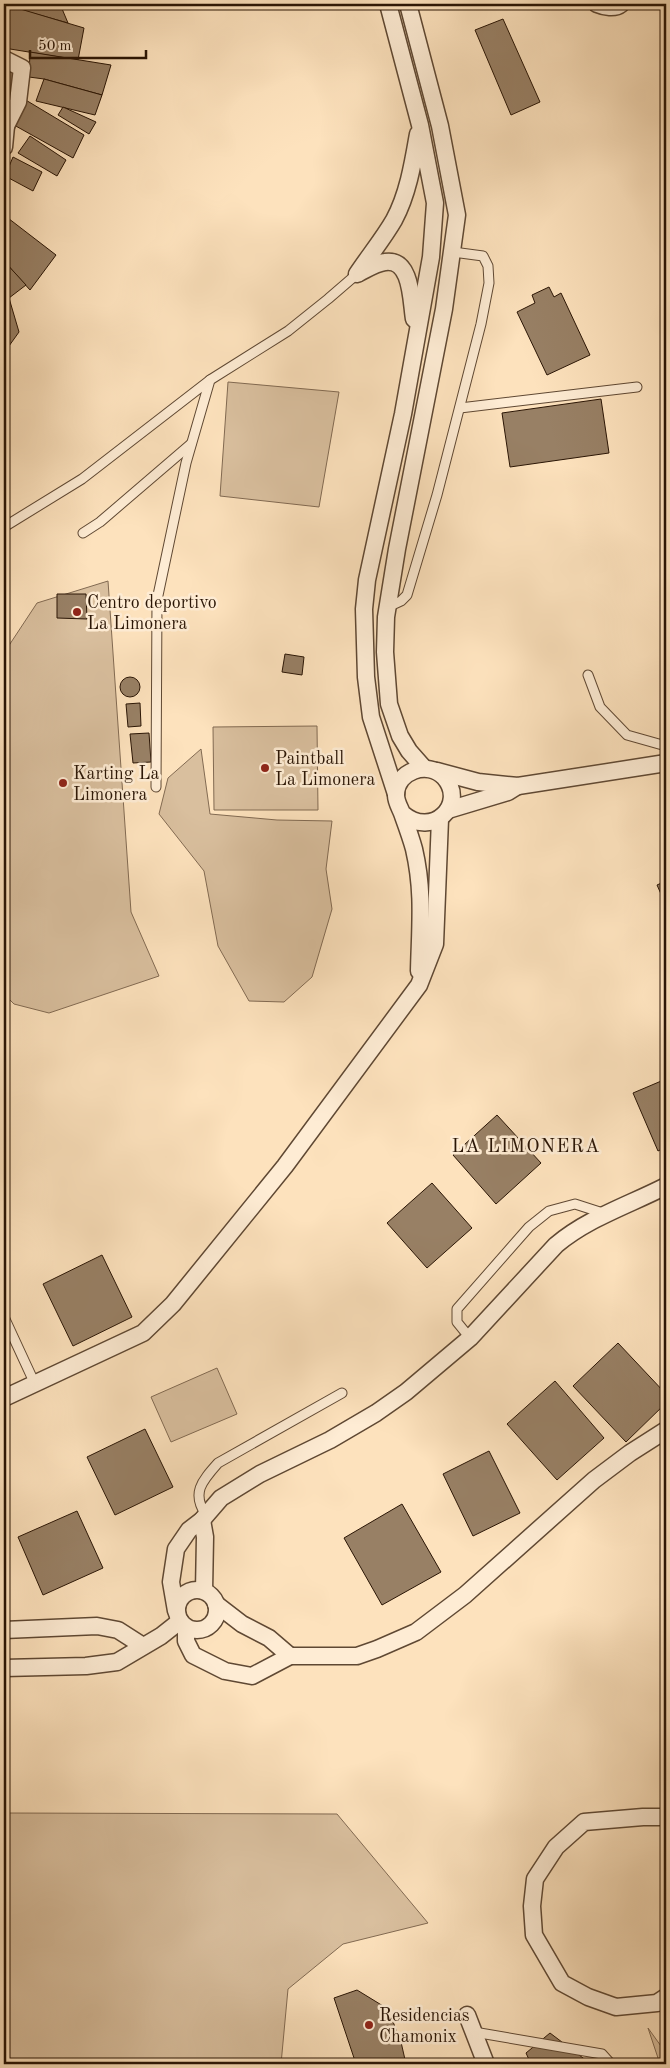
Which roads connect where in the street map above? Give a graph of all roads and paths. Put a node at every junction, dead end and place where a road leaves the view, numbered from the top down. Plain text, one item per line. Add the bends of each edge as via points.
1 (388, 4) edge
2 (408, 4) edge
3 (597, 4) edge
4 (621, 4) edge
5 (4, 58) edge
6 (438, 116) junction
7 (5, 125) edge
8 (420, 125) junction
9 (4, 147) edge
10 (453, 252) junction
11 (357, 274) junction
12 (416, 335) junction
13 (210, 380) junction
14 (637, 387) dead end
15 (460, 408) junction
16 (192, 444) junction
17 (4, 527) edge
18 (83, 533) dead end
19 (388, 607) junction
20 (588, 675) dead end
21 (666, 746) edge
22 (666, 763) edge
23 (430, 770) junction
24 (518, 786) junction
25 (156, 787) dead end
26 (396, 794) junction
27 (403, 814) junction
28 (444, 814) junction
29 (419, 985) junction
30 (666, 1186) edge
31 (606, 1214) junction
32 (4, 1317) edge
33 (470, 1338) junction
34 (36, 1384) junction
35 (342, 1393) dead end
36 (7, 1395) edge
37 (666, 1430) edge
38 (204, 1518) junction
39 (204, 1591) junction
40 (216, 1604) junction
41 (181, 1620) junction
42 (4, 1630) edge
43 (143, 1646) junction
44 (290, 1656) junction
45 (4, 1668) edge
46 (666, 1817) edge
47 (666, 1997) edge
48 (467, 2015) dead end
49 (474, 2032) junction
50 (486, 2064) edge
51 (611, 2064) edge

1 - 8 street
2 - 6 street
3 - 4 street via 618,7
5 - 7 street via 22,68 18,102
6 - 8 street
6 - 10 street via 457,215
7 - 9 street
8 - 11 street via 404,196 394,218
8 - 12 street via 435,203 431,257
10 - 15 lane via 483,256 488,266 481,324
10 - 19 street
11 - 12 street via 385,262 402,268 409,283
11 - 13 lane via 288,330
12 - 26 street via 364,609 371,717
13 - 16 lane
13 - 17 lane via 82,480
14 - 15 lane
15 - 19 lane via 407,595
16 - 18 lane
16 - 25 lane via 157,600
19 - 23 street via 385,652 389,704 409,751
20 - 21 lane via 600,707 627,735
22 - 24 street
23 - 24 street via 478,782
23 - 26 street via 408,773 402,778
23 - 28 street via 443,776 451,792 451,802
24 - 28 street
26 - 27 street
27 - 28 street via 416,823 433,822
27 - 29 street via 414,849 422,893
28 - 29 street via 435,944
29 - 34 street via 285,1166 161,1317 144,1333
30 - 31 street
31 - 33 street via 556,1245
31 - 33 lane via 575,1204 549,1211 529,1227 457,1309 457,1322
32 - 34 lane
33 - 38 street via 376,1413 260,1474 221,1498
34 - 36 street
35 - 38 lane via 218,1463 202,1480 199,1505
37 - 44 street via 594,1480 472,1589 416,1632 357,1656
38 - 39 street
38 - 41 street via 189,1530 176,1549 171,1582
39 - 40 street
39 - 41 street via 191,1590 180,1598
40 - 41 street via 216,1616 209,1626 198,1630
40 - 44 street
41 - 43 street
41 - 44 street via 186,1641 194,1655 225,1670 252,1676
42 - 43 street via 97,1626 118,1630
43 - 45 street via 117,1662
46 - 47 street via 584,1822 556,1847 535,1879 532,1906 534,1935 562,1983 616,2007 657,2003
48 - 49 street
49 - 50 street
49 - 51 lane via 602,2054

